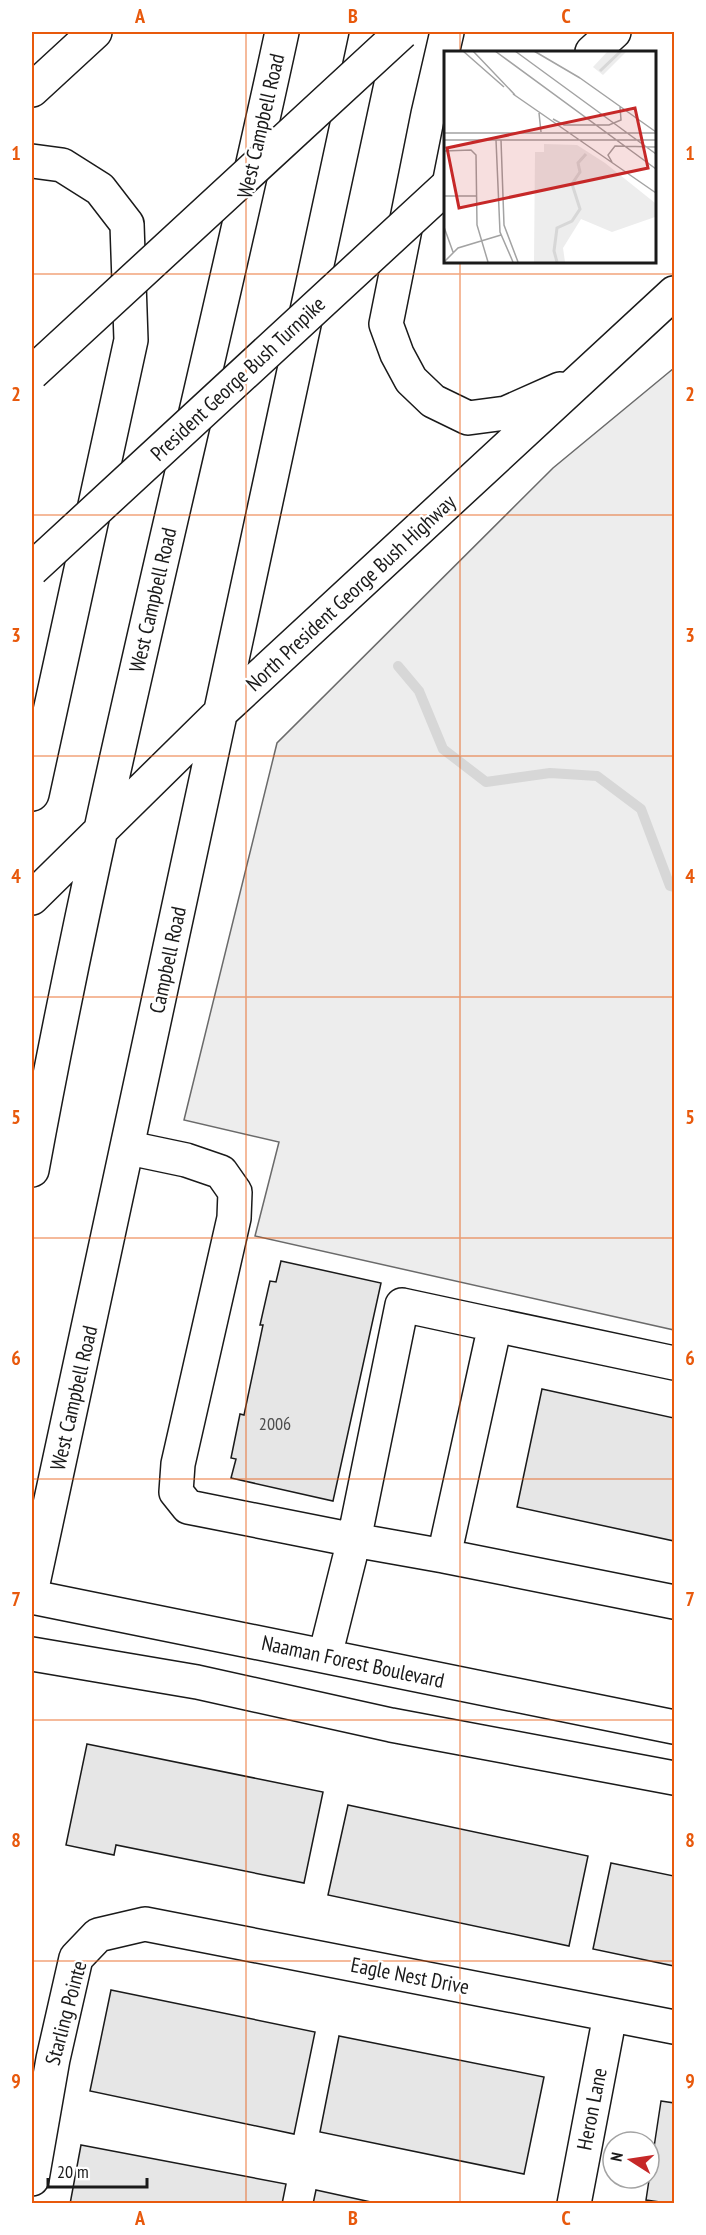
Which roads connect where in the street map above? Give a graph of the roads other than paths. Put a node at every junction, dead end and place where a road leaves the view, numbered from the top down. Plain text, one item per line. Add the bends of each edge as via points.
1 (95, 32) edge
2 (282, 32) edge
3 (367, 32) edge
4 (402, 32) edge
5 (447, 32) edge
6 (614, 32) edge
7 (593, 51) edge
8 (32, 90) edge
9 (32, 161) edge
10 (444, 189) edge
11 (675, 293) edge
12 (32, 374) edge
13 (584, 378) junction
14 (32, 569) edge
15 (220, 713) junction
16 (32, 794) edge
17 (100, 830) junction
18 (32, 898) edge
19 (36, 1119) edge
20 (129, 1148) junction
21 (32, 1170) edge
22 (117, 1208) joint
23 (495, 1325) junction
24 (675, 1363) edge
25 (354, 1540) junction
26 (444, 1556) junction
27 (32, 1588) edge
28 (32, 1596) edge
29 (675, 1602) edge
30 (32, 1654) edge
31 (325, 1656) junction
32 (675, 1727) edge
33 (675, 1754) edge
34 (579, 1759) junction
35 (675, 1778) edge
36 (145, 1924) joint
37 (610, 2015) junction
38 (675, 2027) edge
39 (32, 2179) edge
40 (574, 2204) edge

1 - 8 main road
2 - 17 main road, West Campbell Road
3 - 15 main road
4 - 12 main road, bridge
5 - 13 main road via 386,324 397,354 411,380 433,401 468,418 506,413
6 - 7 main road
9 - 16 main road via 62,165 100,189 127,224 130,340
10 - 14 main road, President George Bush Turnpike, bridge
11 - 13 main road, North President George Bush Highway
13 - 15 main road, North President George Bush Highway
15 - 17 main road, North President George Bush Highway
15 - 20 main road, Campbell Road
17 - 18 main road, North President George Bush Highway
17 - 19 main road, West Campbell Road
19 - 21 main road, West Campbell Road
20 - 22 main road, Campbell Road
20 - 25 main road via 221,1172 235,1192 234,1218 178,1464 176,1492 188,1507
22 - 27 main road, West Campbell Road
23 - 24 main road
23 - 25 main road via 402,1305
23 - 26 main road
25 - 26 main road
25 - 31 main road
26 - 29 main road
28 - 31 main road, Naaman Forest Boulevard
30 - 34 main road via 197,1682 391,1725
31 - 32 main road, Naaman Forest Boulevard
33 - 34 main road
34 - 35 main road
36 - 37 main road, Eagle Nest Drive
36 - 39 main road, Starling Pointe via 98,1935 76,1958
37 - 38 main road, Eagle Nest Drive
37 - 40 main road, Heron Lane

